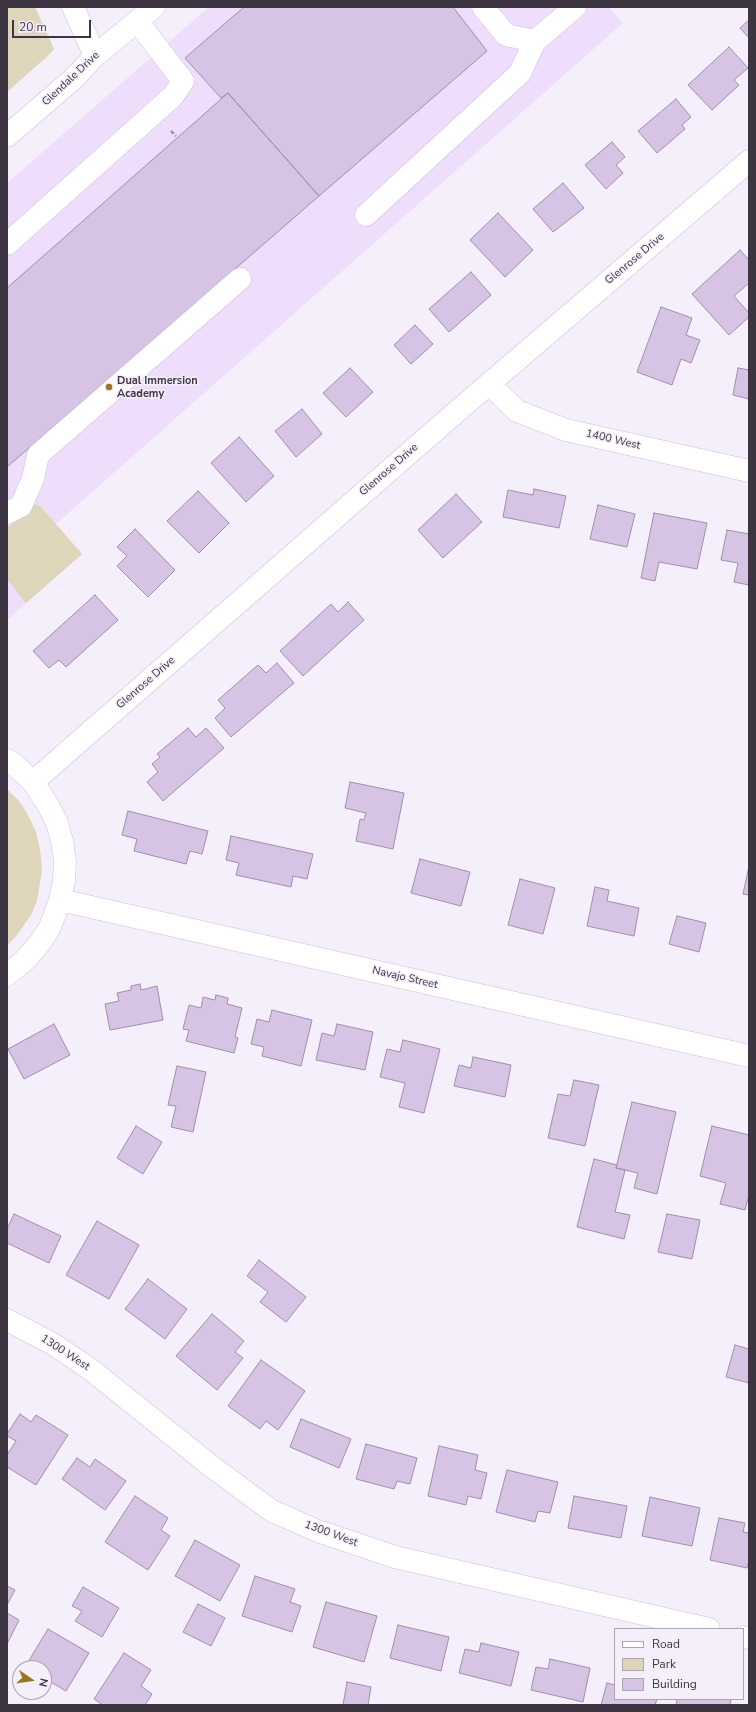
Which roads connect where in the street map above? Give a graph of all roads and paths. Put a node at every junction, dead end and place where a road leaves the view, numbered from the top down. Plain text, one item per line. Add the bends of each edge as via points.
1 (73, 7) edge
2 (154, 7) edge
3 (483, 7) edge
4 (575, 7) edge
5 (137, 21) junction
6 (535, 41) junction
7 (95, 56) junction
8 (7, 136) edge
9 (749, 162) edge
10 (366, 215) dead end
11 (7, 244) edge
12 (240, 279) dead end
13 (489, 384) junction
14 (749, 471) edge
15 (7, 513) edge
16 (7, 760) edge
17 (33, 782) junction
18 (60, 900) junction
19 (7, 975) edge
20 (749, 1056) edge
21 (7, 1320) edge
22 (705, 1628) edge

1 - 7 street
2 - 5 street, Glendale Drive
3 - 6 street via 506,35
4 - 6 street
5 - 7 street, Glendale Drive
5 - 11 street via 183,80 173,96
6 - 10 street via 520,73
7 - 8 street, Glendale Drive via 72,80
9 - 13 street, Glenrose Drive
12 - 15 street via 38,455 33,479 21,506
13 - 14 street, 1400 West via 517,411 566,430
13 - 17 street, Glenrose Drive
16 - 17 street
17 - 18 street via 57,822 62,842 65,861
18 - 19 street via 50,927 39,944
18 - 20 street, Navajo Street
21 - 22 street, 1300 West via 53,1344 90,1369 211,1466 272,1511 318,1531 395,1557

